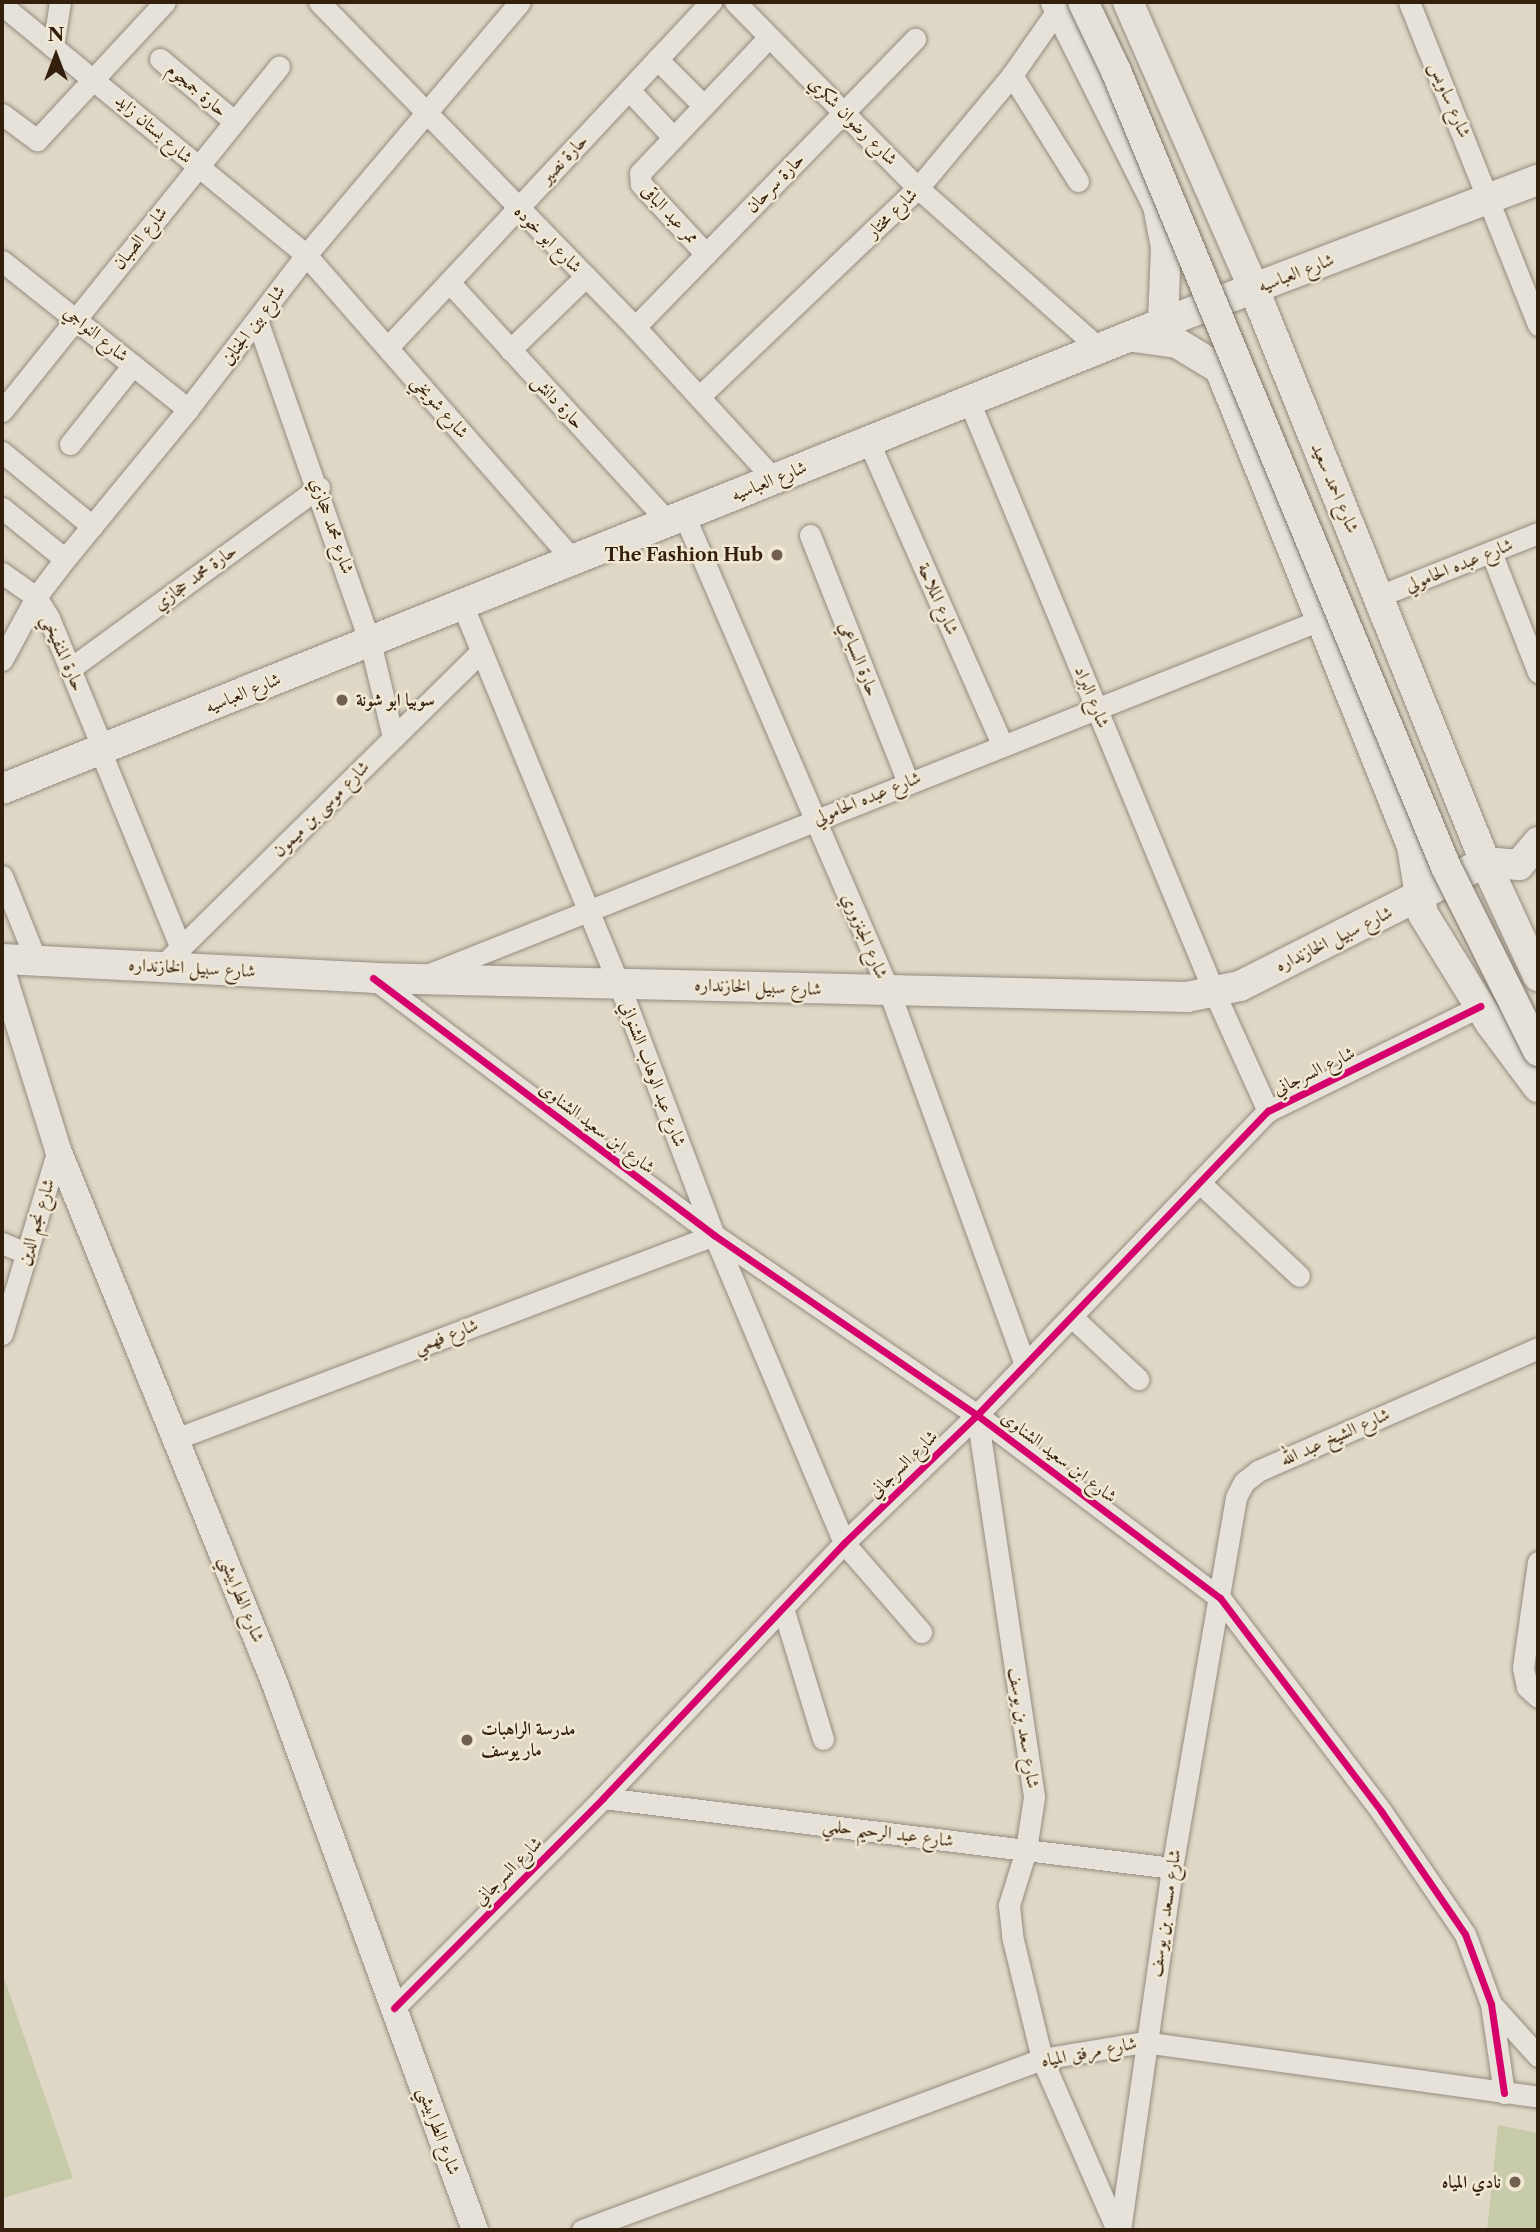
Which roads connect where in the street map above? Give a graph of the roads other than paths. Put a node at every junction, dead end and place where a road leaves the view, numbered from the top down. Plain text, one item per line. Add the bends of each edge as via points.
1 (60, 2) edge
2 (165, 2) edge
3 (319, 2) edge
4 (520, 2) edge
5 (711, 2) edge
6 (735, 2) edge
7 (1099, 2) edge
8 (1128, 2) edge
9 (1409, 2) edge
10 (1066, 4) edge
11 (2, 5) edge
12 (769, 37) junction
13 (915, 39) dead end
14 (53, 47) junction
15 (160, 59) dead end
16 (657, 60) junction
17 (279, 67) dead end
18 (1012, 75) junction
19 (96, 79) junction
20 (629, 90) junction
21 (704, 105) junction
22 (844, 112) junction
23 (2, 114) edge
24 (428, 115) junction
25 (234, 121) junction
26 (673, 137) junction
27 (1194, 153) junction
28 (198, 167) junction
29 (1538, 180) edge
30 (1078, 181) dead end
31 (918, 188) junction
32 (1148, 188) junction
33 (1490, 198) junction
34 (518, 209) junction
35 (706, 254) junction
36 (306, 255) junction
37 (2, 261) edge
38 (586, 276) junction
39 (449, 282) junction
40 (1254, 289) junction
41 (74, 317) junction
42 (257, 320) junction
43 (1163, 323) junction
44 (1538, 325) edge
45 (635, 327) junction
46 (1113, 343) junction
47 (388, 348) junction
48 (510, 350) junction
49 (133, 365) junction
50 (700, 397) junction
51 (969, 401) junction
52 (188, 409) junction
53 (2, 411) edge
54 (71, 444) dead end
55 (2, 452) edge
56 (874, 454) dead end
57 (774, 479) junction
58 (319, 486) junction
59 (2, 508) edge
60 (676, 518) junction
61 (92, 526) junction
62 (1538, 533) edge
63 (810, 535) dead end
64 (1491, 552) junction
65 (65, 559) junction
66 (573, 560) junction
67 (2, 573) edge
68 (1380, 596) junction
69 (36, 597) junction
70 (462, 604) junction
71 (1320, 620) junction
72 (370, 642) junction
73 (481, 651) junction
74 (2, 660) edge
75 (71, 668) junction
76 (1538, 672) edge
77 (1096, 706) junction
78 (393, 737) junction
79 (1002, 744) junction
80 (101, 749) junction
81 (908, 782) junction
82 (2, 789) edge
83 (815, 819) junction
84 (1538, 842) edge
85 (1485, 862) junction
86 (2, 876) edge
87 (1421, 897) junction
88 (587, 910) junction
89 (171, 957) junction
90 (2, 959) edge
91 (36, 960) junction
92 (2, 971) edge
93 (1538, 976) edge
94 (373, 978) junction
95 (416, 979) junction
96 (619, 984) junction
97 (889, 991) junction
98 (1214, 992) junction
99 (1480, 1006) junction
100 (1538, 1032) edge
101 (1538, 1051) edge
102 (1538, 1087) edge
103 (1268, 1111) junction
104 (58, 1150) junction
105 (1199, 1182) junction
106 (714, 1235) junction
107 (2, 1243) edge
108 (26, 1253) junction
109 (1300, 1276) dead end
110 (1072, 1317) junction
111 (2, 1334) edge
112 (1538, 1348) edge
113 (1026, 1365) junction
114 (1138, 1379) dead end
115 (977, 1415) junction
116 (178, 1438) junction
117 (844, 1543) junction
118 (1538, 1562) edge
119 (1220, 1598) junction
120 (783, 1608) junction
121 (921, 1632) dead end
122 (1538, 1697) edge
123 (823, 1739) dead end
124 (603, 1798) junction
125 (1026, 1850) junction
126 (1172, 1868) junction
127 (1490, 2004) junction
128 (394, 2008) junction
129 (1144, 2042) junction
130 (1538, 2056) edge
131 (1042, 2059) junction
132 (1504, 2093) junction
133 (1538, 2097) edge
134 (475, 2230) edge
135 (582, 2230) edge
136 (1118, 2230) edge

1 - 14 street
2 - 19 street
3 - 24 street, شارع ابو خوده
4 - 24 street, شارع بين الجناين
5 - 16 street, حارة نصير
6 - 12 street, شارع رضوان شكري
7 - 100 main road via 1136,81 1457,863
8 - 27 main road, شارع احمد سعيد
9 - 33 street, شارع ساويس
10 - 18 street, شارع مختار
10 - 32 main road
10 - 101 main road, bridge via 1121,84 1446,867
11 - 14 street, شارع بستان زايد
12 - 21 street
12 - 22 street, شارع رضوان شكري
13 - 22 street, حارة سرحان
14 - 19 street, شارع بستان زايد
15 - 25 street, حارة جمجوم
16 - 20 street, حارة نصير
16 - 21 street
17 - 25 street, شارع الصبان
18 - 30 street
18 - 31 street, شارع مختار
19 - 23 street via 37,140
19 - 28 street, شارع بستان زايد
20 - 26 street
20 - 34 street, حارة نصير
21 - 26 street
22 - 31 street, شارع رضوان شكري
22 - 35 street, حارة سرحان
24 - 34 street, شارع ابو خوده
24 - 36 street, شارع بين الجناين
25 - 28 street, شارع الصبان
26 - 35 street, ممر عبد الباقى via 640,173 641,184
27 - 32 main road via 1186,193 1172,196
27 - 40 main road, شارع احمد سعيد
28 - 36 street, شارع بستان زايد
28 - 41 street, شارع الصبان
29 - 33 main road, شارع العباسيه
31 - 46 street, شارع رضوان شكري
31 - 50 street, شارع مختار
32 - 43 main road via 1158,206 1166,247
33 - 40 main road, شارع العباسيه
33 - 44 street, شارع ساويس
34 - 38 street, شارع ابو خوده
34 - 39 street, حارة نصير
35 - 45 street, حارة سرحان
36 - 42 street, شارع بين الجناين
36 - 47 street, شارع شويخي
37 - 41 street, شارع النواجي
38 - 45 street, شارع ابو خوده
38 - 48 street
39 - 47 street, حارة نصير
39 - 48 street, حارة دانش
40 - 43 main road, شارع العباسيه
40 - 68 main road, شارع احمد سعيد
41 - 49 street, شارع النواجي
41 - 53 street, شارع الصبان
42 - 52 street, شارع بين الجناين
42 - 58 street, شارع محمد حجازي
43 - 46 main road, شارع العباسيه
45 - 50 street, شارع ابو خوده
46 - 51 main road, شارع العباسيه
46 - 71 main road via 1177,343 1220,369
47 - 66 street, شارع شويخي
48 - 60 street, حارة دانش
49 - 52 street, شارع النواجي
49 - 54 street
50 - 57 street, شارع ابو خوده
51 - 57 main road, شارع العباسيه
51 - 77 street, شارع البراد
52 - 61 street, شارع بين الجناين
55 - 61 street
56 - 79 street, شارع الملاحة
57 - 60 main road, شارع العباسيه
58 - 72 street, شارع محمد حجازي
58 - 75 street, حارة محمد حجازي
59 - 65 street
60 - 66 main road, شارع العباسيه
60 - 83 street, شارع الجنزوري
61 - 65 street, شارع بين الجناين
62 - 64 street, شارع عبده الحامولي
63 - 81 street, حارة السباعي
64 - 68 street, شارع عبده الحامولي
64 - 76 street
65 - 69 street, شارع بين الجناين
66 - 70 main road, شارع العباسيه
67 - 69 street, حارة المنفيخي
68 - 85 main road, شارع احمد سعيد
69 - 74 street, شارع بين الجناين
69 - 75 street, حارة المنفيخي
70 - 72 main road, شارع العباسيه
70 - 73 street, شارع عبد الوهاب الشنواني
71 - 77 street, شارع عبده الحامولي
71 - 87 main road via 1412,846
72 - 78 street, شارع محمد حجازي
72 - 80 main road, شارع العباسيه
73 - 78 street, شارع موسى بن ميمون
73 - 88 street, شارع عبد الوهاب الشنواني
75 - 80 street, حارة المنفيخي
77 - 79 street, شارع عبده الحامولي
77 - 98 street, شارع البراد
78 - 89 street, شارع موسى بن ميمون
79 - 81 street, شارع عبده الحامولي
80 - 82 main road, شارع العباسيه
80 - 89 street, حارة المنفيخي
81 - 83 street, شارع عبده الحامولي
83 - 88 street, شارع عبده الحامولي
83 - 97 street, شارع الجنزوري
84 - 85 main road via 1519,865
85 - 87 main road, شارع سبيل الخازنداره
85 - 93 main road, شارع احمد سعيد
86 - 91 street
87 - 98 main road, شارع سبيل الخازنداره via 1240,986
87 - 99 main road via 1427,922
88 - 95 street, شارع عبده الحامولي
88 - 96 street, شارع عبد الوهاب الشنواني
89 - 91 main road, شارع سبيل الخازنداره
89 - 94 main road, شارع سبيل الخازنداره
90 - 91 main road, شارع سبيل الخازنداره
92 - 104 street, شارع الطرابيشي
94 - 95 main road, شارع سبيل الخازنداره
94 - 106 street, شارع ابن سعيد الشناوى
95 - 96 main road, شارع سبيل الخازنداره
96 - 97 main road, شارع سبيل الخازنداره
96 - 106 street, شارع عبد الوهاب الشنواني
97 - 98 main road, شارع سبيل الخازنداره via 1187,997
97 - 113 street, شارع الجنزوري
98 - 103 street, شارع البراد
99 - 102 main road
99 - 103 street, شارع السرجاني
103 - 105 street, شارع السرجاني
104 - 108 street, شارع نجم الدين
104 - 116 street, شارع الطرابيشي
105 - 109 street
105 - 110 street, شارع السرجاني
106 - 115 street, شارع ابن سعيد الشناوى
106 - 116 street, شارع فهمي
106 - 117 street, شارع عبد الوهاب الشنواني
107 - 108 street
108 - 111 street, شارع نجم الدين
110 - 113 street, شارع السرجاني
110 - 114 street
112 - 119 street, شارع الشيخ عبد الله via 1258,1471 1244,1482 1236,1497
113 - 115 street, شارع السرجاني
115 - 117 street, شارع السرجاني
115 - 119 street, شارع ابن سعيد الشناوى
115 - 125 street, شارع سعد بن يوسف via 1034,1797
116 - 128 street, شارع الطرابيشي via 275,1684
117 - 120 street, شارع السرجاني
117 - 121 street, شارع عبد الوهاب الشنواني
118 - 122 street via 1523,1668 1527,1687
119 - 126 street, شارع مسعد بن يوسف
119 - 127 street, شارع ابن سعيد الشناوى via 1427,1874 1465,1934
120 - 123 street
120 - 124 street, شارع السرجاني
124 - 125 street, شارع عبد الرحيم حلمي
124 - 128 street, شارع السرجاني
125 - 126 street, شارع عبد الرحيم حلمي
125 - 131 street, شارع سعد بن يوسف via 1009,1905 1012,1936
126 - 129 street, شارع مسعد بن يوسف
127 - 130 street, شارع ابن سعيد الشناوى
127 - 132 street, شارع ابن سعيد الشناوى
128 - 134 street, شارع الطرابيشي
129 - 131 street, شارع مرفق المياه
129 - 132 street, شارع مرفق المياه
129 - 136 street, شارع مسعد بن يوسف
131 - 135 street, شارع مرفق المياه
131 - 136 street, شارع سعد بن يوسف
132 - 133 street, شارع مرفق المياه

